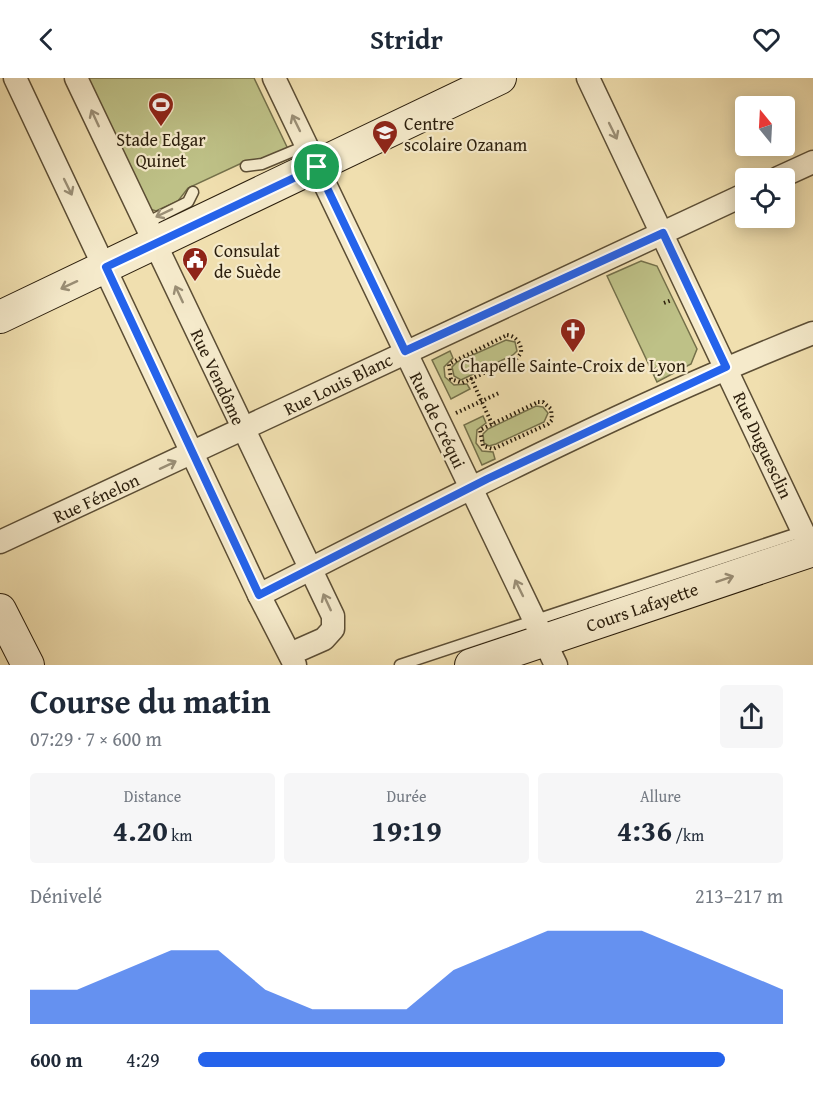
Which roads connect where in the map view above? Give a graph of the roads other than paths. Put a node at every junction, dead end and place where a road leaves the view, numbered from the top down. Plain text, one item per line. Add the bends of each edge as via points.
1 (15, 78) edge
2 (76, 78) edge
3 (274, 78) edge
4 (500, 78) edge
5 (588, 78) edge
6 (813, 162) edge
7 (246, 166) dead end
8 (317, 167) junction
9 (795, 170) edge
10 (193, 192) dead end
11 (735, 199) edge
12 (663, 233) junction
13 (155, 244) junction
14 (106, 267) junction
15 (0, 317) edge
16 (813, 333) edge
17 (405, 351) junction
18 (726, 367) junction
19 (243, 430) junction
20 (193, 454) junction
21 (471, 488) junction
22 (0, 542) edge
23 (811, 543) edge
24 (311, 569) junction
25 (259, 595) junction
26 (0, 609) edge
27 (545, 642) edge
28 (292, 660) edge
29 (28, 665) edge
30 (400, 665) edge
31 (471, 665) edge

1 -> 14 street, Rue Vendôme
13 -> 2 street, Rue Vendôme
8 -> 3 street, Rue de Créqui
4 - 8 street
5 -> 12 street, Rue Duguesclin
6 - 9 street
7 - 8 lane via 262,164 298,149
8 - 13 street
8 - 17 street, Rue de Créqui
10 -> 13 lane via 188,202 154,219
11 - 12 street, Rue Louis Blanc
12 - 17 street, Rue Louis Blanc
12 - 18 street, Rue Duguesclin
13 - 14 street
19 -> 13 street, Rue Vendôme
14 -> 15 street
14 - 20 street, Rue Vendôme
16 - 18 street
17 - 19 street, Rue Louis Blanc
17 - 21 street, Rue de Créqui
18 - 21 street
18 - 23 street, Rue Duguesclin
19 - 20 street, Rue Louis Blanc
19 - 24 street, Rue Vendôme
22 -> 20 street, Rue Fénelon
20 - 25 street, Rue Vendôme
21 - 24 street
27 -> 21 street, Rue de Créqui
23 - 27 street, Cours Lafayette
24 - 25 street
28 -> 24 street, Rue Vendôme via 333,629 333,616
25 - 28 street, Rue Vendôme
26 - 29 street
27 - 30 lane
27 - 31 street, Cours Lafayette

